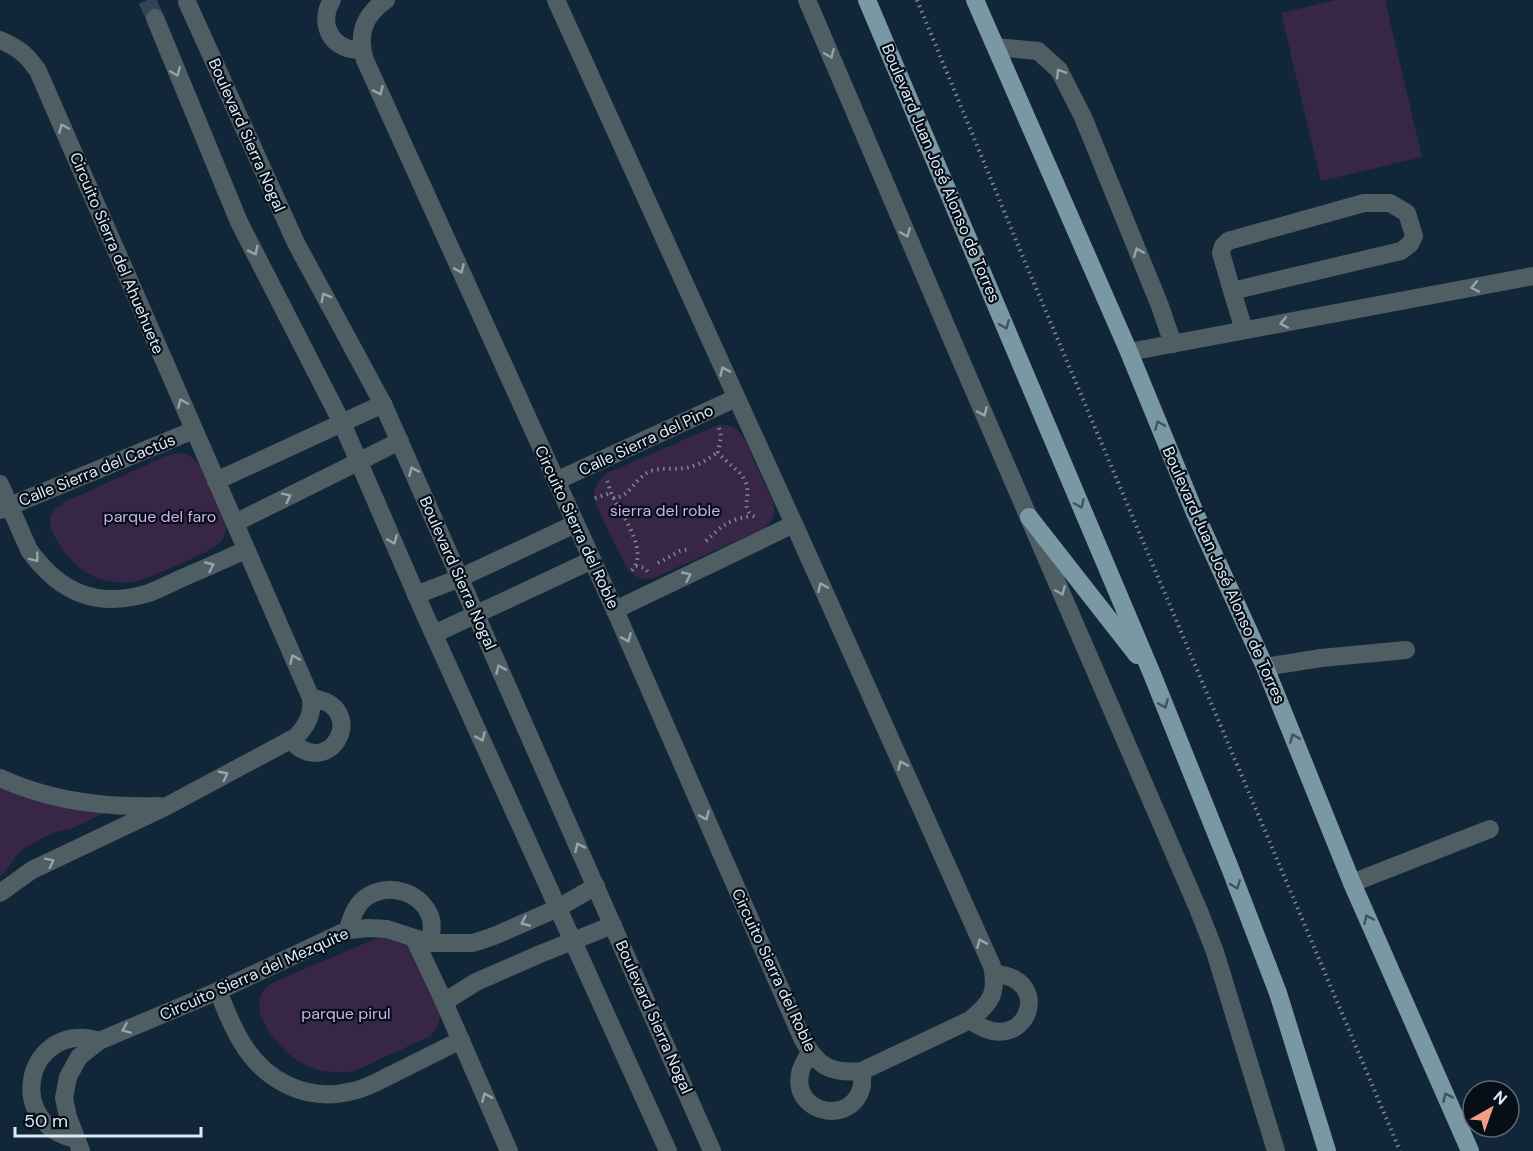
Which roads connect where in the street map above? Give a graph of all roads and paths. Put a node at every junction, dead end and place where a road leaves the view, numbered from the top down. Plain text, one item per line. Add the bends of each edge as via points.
1 (332, 0) edge
2 (386, 0) edge
3 (556, 0) edge
4 (807, 0) edge
5 (867, 0) edge
6 (917, 0) edge
7 (975, 0) edge
8 (187, 2) dead end
9 (154, 18) tunnel mouth
10 (0, 40) edge
11 (996, 47) junction
12 (362, 50) junction
13 (1533, 276) edge
14 (1232, 291) junction
15 (1244, 330) junction
16 (1173, 344) junction
17 (1129, 352) junction
18 (736, 398) junction
19 (383, 404) junction
20 (342, 423) junction
21 (718, 425) dead end
22 (194, 430) junction
23 (400, 441) junction
24 (718, 452) junction
25 (359, 461) junction
26 (605, 474) dead end
27 (216, 481) junction
28 (556, 481) junction
29 (0, 484) edge
30 (611, 493) junction
31 (595, 498) dead end
32 (613, 498) junction
33 (5, 508) edge
34 (751, 516) junction
35 (1029, 517) junction
36 (764, 521) dead end
37 (235, 523) junction
38 (575, 524) junction
39 (794, 524) junction
40 (703, 544) dead end
41 (693, 548) dead end
42 (246, 550) junction
43 (592, 560) junction
44 (648, 571) dead end
45 (630, 572) dead end
46 (460, 578) junction
47 (416, 595) junction
48 (615, 610) junction
49 (476, 614) junction
50 (434, 634) junction
51 (1406, 650) dead end
52 (1265, 668) junction
53 (1152, 674) junction
54 (311, 698) junction
55 (290, 740) junction
56 (0, 778) edge
57 (167, 806) junction
58 (1490, 829) dead end
59 (1352, 883) junction
60 (596, 886) junction
61 (0, 893) edge
62 (558, 908) junction
63 (613, 925) junction
64 (348, 930) junction
65 (422, 941) junction
66 (573, 941) junction
67 (993, 974) junction
68 (218, 991) junction
69 (444, 1002) junction
70 (970, 1020) junction
71 (461, 1040) junction
72 (99, 1041) junction
73 (810, 1053) junction
74 (862, 1071) junction
75 (78, 1145) edge
76 (509, 1151) edge
77 (668, 1151) edge
78 (712, 1151) edge
79 (1276, 1151) edge
80 (1327, 1151) edge
81 (1400, 1151) edge
82 (1470, 1151) edge

1 - 12 street via 326,12 330,35 348,48
2 - 12 street via 368,16
18 -> 3 street, Circuito Sierra del Roble
4 -> 35 street
5 -> 53 main road, Boulevard Juan José Alonso de Torres
6 - 81 path
7 - 11 main road, Boulevard Juan José Alonso de Torres
19 -> 8 street, Boulevard Sierra Nogal via 296,243
9 -> 20 street via 239,222
22 -> 10 street, Circuito Sierra del Ahuehuete via 38,71 14,45
16 -> 11 street via 1083,117 1059,70 1038,51
11 - 17 main road, Boulevard Juan José Alonso de Torres
12 -> 28 street, Circuito Sierra del Roble
13 -> 15 street
14 - 14 street via 1401,251 1414,237 1407,213 1390,203 1364,203 1228,241 1221,253
14 - 15 street
15 - 16 street
16 - 17 street
52 -> 17 main road, Boulevard Juan José Alonso de Torres via 1195,513
18 - 28 street, Calle Sierra del Pino
18 - 39 street, Circuito Sierra del Roble
19 - 20 street
19 - 23 street, Boulevard Sierra Nogal
20 - 25 street
20 - 27 street
21 - 24 path
22 - 27 street, Circuito Sierra del Ahuehuete
22 - 33 street, Calle Sierra del Cactús
23 - 25 street
46 -> 23 street, Boulevard Sierra Nogal
24 - 32 path via 691,467 649,472 622,497
24 - 34 path via 744,479
37 -> 25 street
25 -> 47 street
26 - 30 path
27 - 37 street, Circuito Sierra del Ahuehuete
28 - 38 street, Circuito Sierra del Roble
29 - 33 street
30 - 31 path
30 - 32 path
32 - 45 path via 637,546 636,566
33 -> 42 street via 49,575 87,596 110,600 151,592
34 - 36 path
34 - 40 path via 726,523
35 - 53 main road
35 -> 79 street via 1215,952
37 - 42 street, Circuito Sierra del Ahuehuete
38 - 43 street, Circuito Sierra del Roble
38 - 46 street
48 -> 39 street
67 -> 39 street, Circuito Sierra del Roble
41 - 44 path via 666,558
54 -> 42 street, Circuito Sierra del Ahuehuete
43 - 48 street, Circuito Sierra del Roble
43 - 49 street
46 - 47 street
46 - 49 street, Boulevard Sierra Nogal
47 - 50 street
48 -> 73 street, Circuito Sierra del Roble
49 - 50 street
60 -> 49 street, Boulevard Sierra Nogal
50 -> 62 street
51 - 52 street
59 -> 52 main road, Boulevard Juan José Alonso de Torres
53 -> 80 main road, Boulevard Juan José Alonso de Torres via 1278,993
54 - 55 street via 310,719
54 - 55 street via 323,699 340,715 339,738 321,753 298,749
57 -> 55 street
56 - 57 street via 71,800
61 -> 57 street via 32,870
58 - 59 street
82 -> 59 main road, Boulevard Juan José Alonso de Torres
60 - 62 street, Circuito Sierra del Mezquite
60 - 63 street, Boulevard Sierra Nogal
62 -> 65 street, Circuito Sierra del Mezquite via 474,943
62 - 66 street
63 - 66 street
63 - 78 street, Boulevard Sierra Nogal
64 - 65 street, Circuito Sierra del Mezquite via 387,929
64 - 65 street via 356,907 364,898 386,889 397,890 409,893 426,909 432,932
64 - 68 street, Circuito Sierra del Mezquite
65 - 69 street
66 - 69 street via 477,982
66 - 77 street
67 - 70 street, Circuito Sierra del Roble via 992,999
67 - 70 street via 1015,978 1023,986 1030,1006 1023,1022 1015,1029 994,1032
68 - 71 street via 241,1042 256,1062 283,1084 304,1093 336,1095 356,1091
68 -> 72 street, Circuito Sierra del Mezquite
69 - 71 street
70 - 74 street, Circuito Sierra del Roble
76 -> 71 street
72 - 75 street, Circuito Sierra del Mezquite via 79,1057 68,1077 64,1098
72 - 75 street via 86,1038 59,1043 48,1050 33,1074 32,1099 36,1111 52,1130
73 - 74 street, Circuito Sierra del Roble via 830,1069
73 - 74 street via 799,1076 800,1086 811,1105 820,1110 831,1112 851,1105 862,1086

